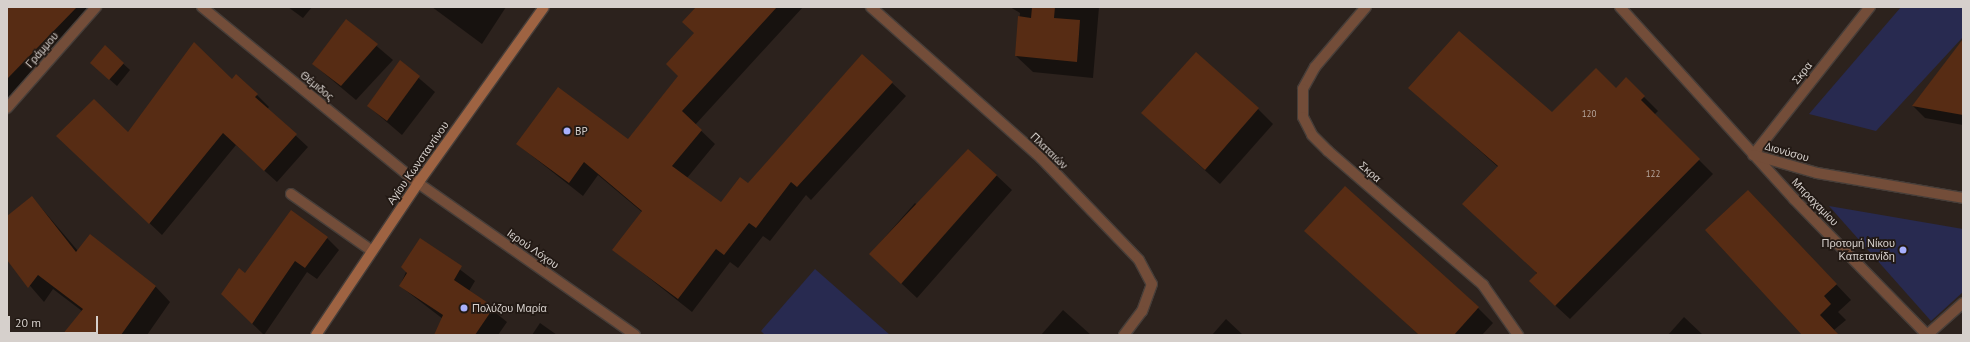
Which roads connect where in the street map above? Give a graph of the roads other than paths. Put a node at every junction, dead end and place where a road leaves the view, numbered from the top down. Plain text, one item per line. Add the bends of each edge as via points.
1 (96, 7) edge
2 (202, 7) edge
3 (544, 7) edge
4 (871, 7) edge
5 (1366, 7) edge
6 (1620, 7) edge
7 (1870, 7) edge
8 (7, 108) edge
9 (1753, 155) junction
10 (418, 183) junction
11 (291, 194) dead end
12 (1963, 198) edge
13 (372, 251) junction
14 (1963, 303) edge
15 (316, 335) edge
16 (635, 335) edge
17 (1124, 335) edge
18 (1518, 335) edge
19 (1927, 335) edge

1 - 8 street, Γράμμου
2 - 10 street, Θέμιδος
3 - 10 street, Αγίου Κωνσταντίνου
4 - 17 street, Πλαταιών via 1041,158 1139,260 1152,284 1142,311
5 - 18 street, Σκρα via 1315,67 1302,89 1303,117 1312,135 1328,152 1483,285
6 - 9 street, Διονύσου
7 - 9 street, Σκρα
9 - 12 street, Διονύσου via 1817,173
9 - 19 street, Μπραχαμίου
10 - 13 street, Αγίου Κωνσταντίνου
10 - 16 street, Ιερού Λόχου
11 - 13 street
13 - 15 street, Αγίου Κωνσταντίνου
14 - 19 street

